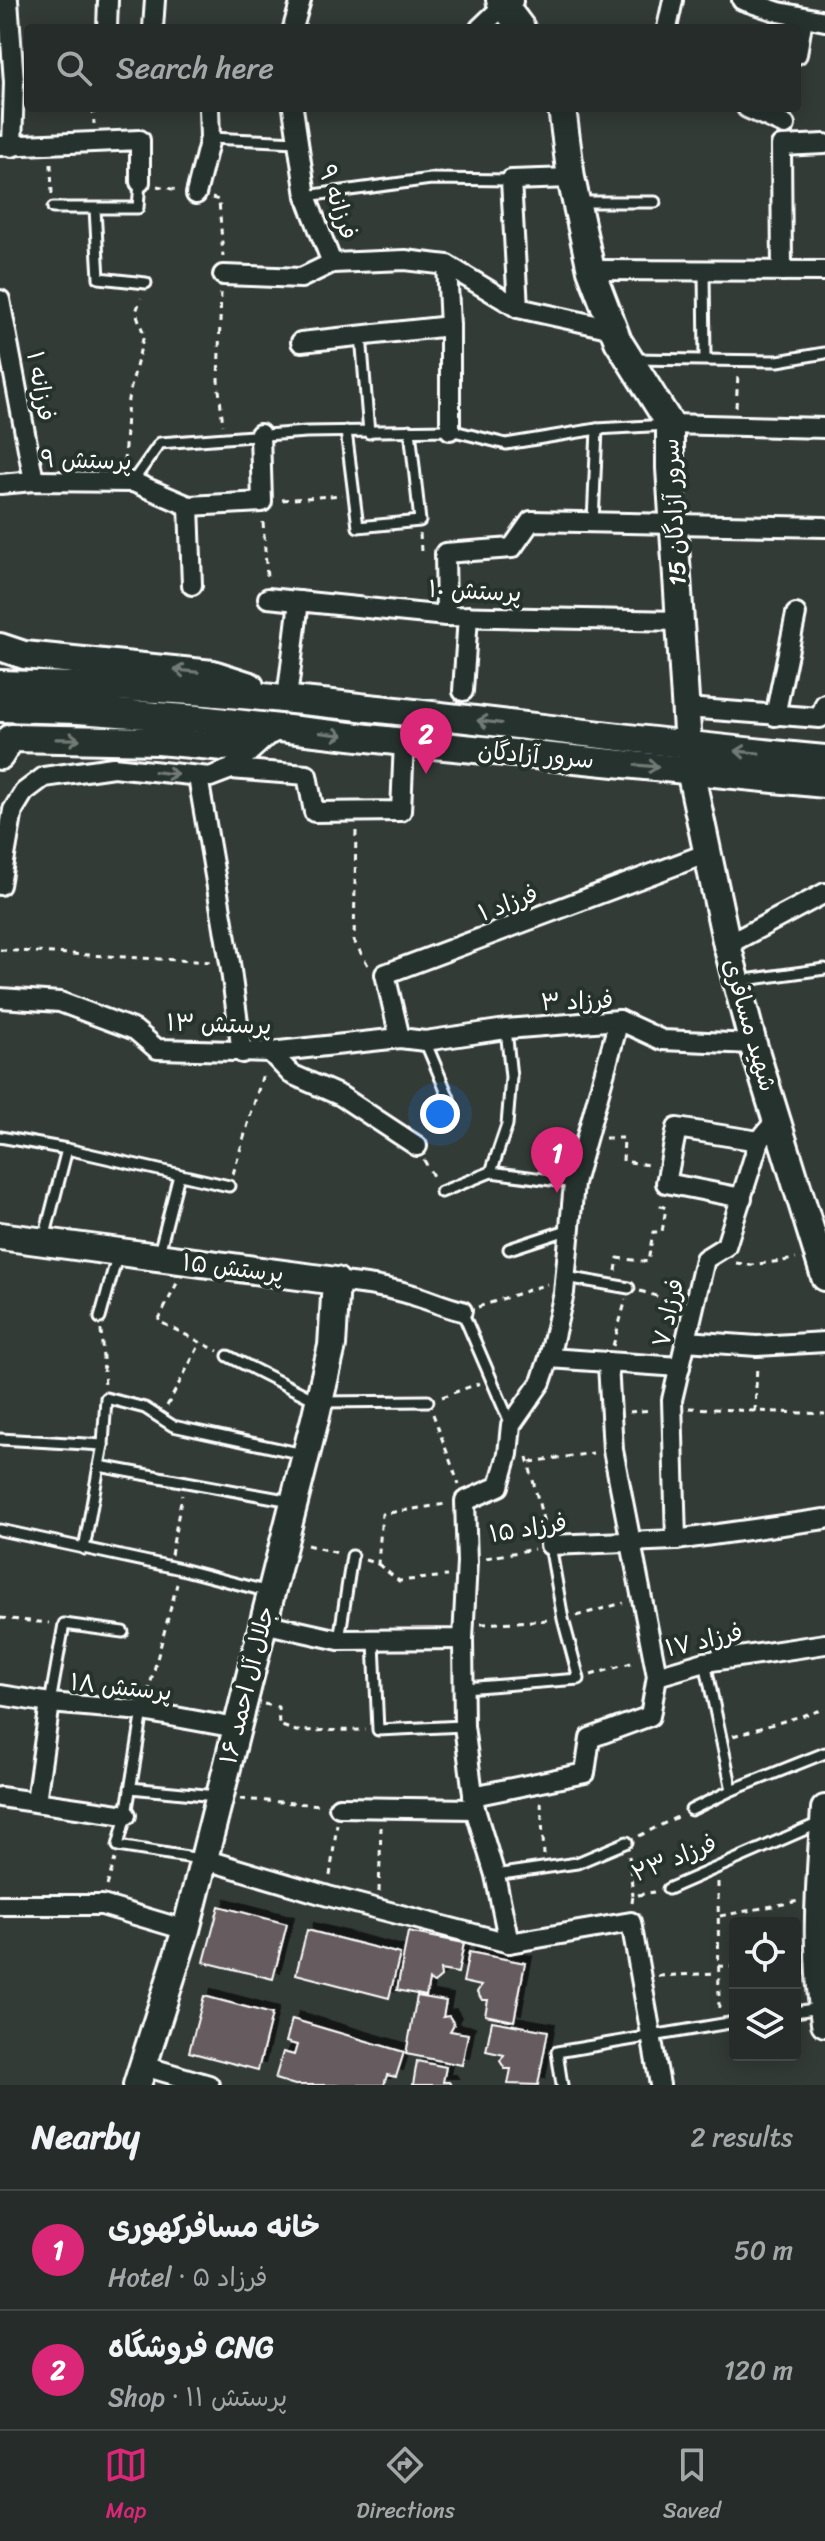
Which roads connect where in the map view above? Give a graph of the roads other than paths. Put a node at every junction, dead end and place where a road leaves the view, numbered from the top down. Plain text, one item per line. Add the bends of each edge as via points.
1 (8, 0) edge
2 (108, 0) edge
3 (155, 0) edge
4 (301, 0) edge
5 (673, 0) edge
6 (742, 0) edge
7 (506, 2) edge
8 (780, 6) edge
9 (803, 17) junction
10 (825, 21) edge
11 (107, 24) edge
12 (153, 24) edge
13 (294, 24) edge
14 (484, 24) edge
15 (519, 24) edge
16 (668, 24) edge
17 (801, 29) edge
18 (5, 38) edge
19 (209, 112) edge
20 (293, 112) edge
21 (563, 112) edge
22 (786, 116) edge
23 (210, 138) junction
24 (297, 142) junction
25 (825, 144) edge
26 (781, 146) junction
27 (6, 147) edge
28 (511, 180) junction
29 (140, 182) joint
30 (574, 190) junction
31 (196, 194) road end
32 (306, 196) junction
33 (655, 202) dead end
34 (53, 208) road end
35 (95, 209) junction
36 (332, 263) junction
37 (447, 265) junction
38 (591, 270) junction
39 (704, 271) junction
40 (782, 271) junction
41 (825, 271) edge
42 (223, 275) road end
43 (146, 283) road end
44 (0, 300) edge
45 (518, 308) junction
46 (450, 326) junction
47 (613, 329) junction
48 (361, 335) junction
49 (301, 342) dead end
50 (825, 353) edge
51 (627, 359) junction
52 (705, 359) junction
53 (670, 424) junction
54 (825, 428) edge
55 (597, 429) junction
56 (410, 430) junction
57 (450, 430) junction
58 (346, 431) junction
59 (369, 433) junction
60 (260, 434) junction
61 (34, 481) junction
62 (128, 482) junction
63 (0, 484) edge
64 (189, 506) junction
65 (593, 523) junction
66 (674, 525) junction
67 (825, 527) edge
68 (192, 585) dead end
69 (268, 598) road end
70 (299, 601) junction
71 (796, 614) dead end
72 (446, 616) junction
73 (468, 616) junction
74 (680, 621) junction
75 (0, 647) edge
76 (0, 684) edge
77 (463, 691) dead end
78 (287, 699) junction
79 (825, 704) edge
80 (0, 708) edge
81 (686, 708) junction
82 (775, 716) junction
83 (278, 728) junction
84 (404, 742) junction
85 (4, 743) edge
86 (689, 758) junction
87 (825, 759) edge
88 (231, 769) junction
89 (198, 777) junction
90 (825, 784) edge
91 (708, 853) junction
92 (0, 885) edge
93 (825, 893) edge
94 (727, 945) junction
95 (825, 969) edge
96 (738, 981) junction
97 (0, 998) edge
98 (619, 1020) junction
99 (506, 1029) junction
100 (400, 1038) junction
101 (425, 1041) junction
102 (753, 1044) junction
103 (270, 1052) junction
104 (242, 1053) junction
105 (449, 1098) dead end
106 (777, 1119) junction
107 (0, 1137) edge
108 (759, 1141) junction
109 (417, 1146) road end
110 (67, 1149) junction
111 (491, 1172) junction
112 (179, 1175) junction
113 (574, 1183) junction
114 (229, 1186) road end
115 (441, 1192) road end
116 (742, 1198) junction
117 (570, 1229) junction
118 (0, 1236) edge
119 (43, 1243) junction
120 (509, 1249) dead end
121 (118, 1253) junction
122 (158, 1259) junction
123 (823, 1259) edge
124 (566, 1277) junction
125 (336, 1281) junction
126 (629, 1288) road end
127 (462, 1311) joint
128 (100, 1318) road end
129 (686, 1341) junction
130 (825, 1342) edge
131 (228, 1356) road end
132 (549, 1358) junction
133 (608, 1364) junction
134 (680, 1367) junction
135 (428, 1401) road end
136 (319, 1402) junction
137 (511, 1425) junction
138 (0, 1439) edge
139 (103, 1445) junction
140 (306, 1455) junction
141 (99, 1466) junction
142 (294, 1502) junction
143 (825, 1519) edge
144 (0, 1530) edge
145 (628, 1540) junction
146 (676, 1540) junction
147 (550, 1545) joint
148 (84, 1549) junction
149 (352, 1556) dead end
150 (270, 1593) junction
151 (263, 1623) junction
152 (123, 1632) dead end
153 (463, 1639) junction
154 (339, 1640) junction
155 (374, 1642) junction
156 (825, 1644) edge
157 (705, 1662) junction
158 (657, 1676) junction
159 (464, 1688) junction
160 (0, 1695) edge
161 (50, 1703) junction
162 (143, 1711) junction
163 (464, 1726) junction
164 (236, 1728) junction
165 (825, 1753) edge
166 (130, 1788) junction
167 (732, 1790) junction
168 (0, 1797) edge
169 (220, 1797) junction
170 (36, 1801) junction
171 (474, 1803) junction
172 (339, 1807) road end
173 (825, 1809) edge
174 (691, 1810) road end
175 (126, 1815) junction
176 (824, 1821) edge
177 (627, 1842) road end
178 (203, 1859) junction
179 (495, 1875) junction
180 (821, 1884) edge
181 (668, 1889) road end
182 (0, 1905) edge
183 (186, 1930) junction
184 (509, 1943) junction
185 (801, 2013) edge
186 (824, 2015) edge
187 (729, 2023) edge
188 (651, 2037) junction
189 (140, 2075) edge
190 (209, 2085) edge
191 (562, 2085) edge
192 (660, 2085) edge

1 - 18 street
2 - 11 street
3 - 12 street
4 - 13 street
5 - 16 street
6 - 8 street
7 - 14 street
7 - 15 street
8 - 9 street
9 - 10 street
9 - 17 street
18 - 27 street via 14,82
19 - 23 street
20 - 24 street, فرزانه ۹
21 - 30 street, سرور آزادگان 15
22 - 26 street
23 - 24 lane
23 - 31 street
24 - 32 street, فرزانه ۹
25 - 26 street
26 - 40 street
27 - 29 street via 140,140
28 - 30 street
28 - 32 lane via 431,179
28 - 45 street
29 - 35 lane via 138,208
30 - 33 lane
30 - 38 street, سرور آزادگان 15
32 - 36 street, فرزانه ۹
34 - 35 lane
35 - 43 lane via 99,278
36 - 37 street via 405,260
36 - 42 street via 301,278
37 - 45 street
37 - 46 street
38 - 39 street
38 - 47 street, سرور آزادگان 15
39 - 40 street
39 - 52 lane
40 - 41 street
44 - 61 street, فرزانه ۱
45 - 47 street
46 - 48 street
46 - 57 street
47 - 51 street, سرور آزادگان 15
48 - 49 street
48 - 59 lane
50 - 52 lane via 778,361
51 - 52 lane
51 - 53 street, سرور آزادگان 15
53 - 54 street
53 - 55 lane
53 - 66 street, سرور آزادگان 15
55 - 57 lane via 506,444
55 - 65 lane
56 - 57 lane
56 - 58 lane via 420,521 358,527
56 - 59 lane
58 - 59 lane
58 - 60 lane
60 - 62 lane via 160,443
60 - 64 street, پرستش ۹ via 262,502
61 - 62 street, پرستش ۹
61 - 63 street, پرستش ۹
62 - 64 street, پرستش ۹
64 - 68 street
65 - 66 street
65 - 72 street via 531,521 512,548 445,553
66 - 67 street
66 - 74 street, سرور آزادگان 15
69 - 70 street, پرستش ۱۰
70 - 72 street, پرستش ۱۰
70 - 78 street
71 - 82 street
72 - 73 street, پرستش ۱۰
73 - 74 street, پرستش ۱۰
73 - 77 street
74 - 81 street, سرور آزادگان 15
78 -> 75 street via 213,674 24,655
76 - 78 street, سرور آزادگان
86 -> 78 street, سرور آزادگان
79 - 82 street via 820,718
80 - 83 street, سرور آزادگان
81 - 82 street
81 - 86 street, سرور آزادگان 15
83 -> 84 street, سرور آزادگان
85 -> 83 street via 158,741 224,747
83 - 88 street
84 -> 86 street, سرور آزادگان
84 - 88 street via 401,811 314,812 307,775
87 -> 86 street, سرور آزادگان
86 - 90 street, سرور آزادگان
86 - 91 street, شهید مسافری
88 - 89 street
92 -> 89 street via 13,810 24,792 44,777 113,767
89 - 104 street
91 - 94 street, شهید مسافری
91 - 100 street, فرزاد ۱ via 385,974
93 - 94 street
94 - 96 street, شهید مسافری
95 - 96 lane
96 - 102 street, شهید مسافری
97 - 104 street, پرستش ۱۳ via 60,1002 135,1030 157,1049
98 - 99 street, فرزاد ۳
98 - 102 street, فرزاد ۳ via 662,1040
98 - 113 street
99 - 101 street, فرزاد ۳
99 - 111 lane via 511,1077 507,1125
100 - 101 street, فرزاد ۳
100 - 103 street, پرستش ۱۳
101 - 105 lane
102 - 106 street, شهید مسافری
103 - 104 street, پرستش ۱۳
103 - 109 street via 291,1074 341,1096
106 - 108 street, فرزاد ۷
106 - 123 street, شهید مسافری
107 - 110 lane
108 - 116 street, فرزاد ۷
108 - 116 street via 677,1128 667,1175
110 - 112 lane
110 - 119 lane
111 - 113 lane
111 - 115 lane
112 - 114 lane
112 - 122 lane
113 - 117 street
116 - 129 street, فرزاد ۷ via 726,1246 705,1259
117 - 120 lane
117 - 124 street
118 - 119 street, پرستش ۱۵
119 - 121 street, پرستش ۱۵
121 - 122 street, پرستش ۱۵
121 - 128 lane
122 - 125 street, پرستش ۱۵
124 - 126 lane
124 - 132 street
125 - 127 street, پرستش ۱۵ via 378,1286
125 - 136 street, جلال آل احمد ۱۶ via 332,1346
127 - 137 lane
129 - 130 street via 757,1346
129 - 134 street, فرزاد ۷
131 - 136 lane
132 - 133 street
132 - 137 street via 541,1382
133 - 134 street
133 - 145 street via 613,1450
134 - 146 street, فرزاد ۷ via 672,1400
135 - 136 lane
136 - 140 street, جلال آل احمد ۱۶
137 - 153 street, فرزاد ۱۵ via 499,1486 465,1501
138 - 139 lane
139 - 140 lane via 106,1398 145,1408 173,1426
139 - 141 lane
140 - 142 street, جلال آل احمد ۱۶
141 - 142 lane
141 - 148 lane
142 - 150 street, جلال آل احمد ۱۶
143 - 146 street, فرزاد ۱۵
144 - 148 lane
145 - 146 street, فرزاد ۱۵
145 - 147 street, فرزاد ۱۵
145 - 158 street
147 - 159 lane via 579,1679
148 - 150 lane
149 - 154 lane
150 - 151 street, جلال آل احمد ۱۶
151 - 154 street
151 - 164 street, جلال آل احمد ۱۶
152 - 161 lane via 64,1624
153 - 155 street
153 - 159 street, فرزاد ۱۵
154 - 155 street
155 - 163 lane via 378,1730
156 - 157 street, فرزاد ۱۷
157 - 158 street, فرزاد ۱۷
157 - 167 lane
158 - 171 street, فرزاد ۱۷ via 650,1716 590,1738 585,1773
159 - 163 street, فرزاد ۱۵
160 - 161 street, پرستش ۱۸
161 - 162 street, پرستش ۱۸
161 - 170 street
162 - 164 street, پرستش ۱۸
162 - 166 lane
163 - 171 street, فرزاد ۱۵
164 - 169 street, جلال آل احمد ۱۶
165 - 167 lane
166 - 169 lane
166 - 175 lane
167 - 174 lane
168 - 170 street
169 - 178 street, جلال آل احمد ۱۶
170 - 175 street
171 - 172 street, فرزاد ۱۷
171 - 179 street
173 - 176 street
175 - 178 lane via 118,1846
176 - 180 street
176 - 181 lane, فرزاد ۲۳
177 - 179 lane via 577,1863
178 - 183 street, جلال آل احمد ۱۶
178 - 184 street, فرزاد ۲۳
179 - 184 street
180 - 186 street via 818,1973
182 - 183 street via 102,1905
183 - 189 street, جلال آل احمد ۱۶
184 - 188 street, فرزاد ۲۳ via 631,1922
185 - 186 lane
187 - 188 lane
188 - 191 lane via 557,2052
188 - 192 street
189 - 190 street

